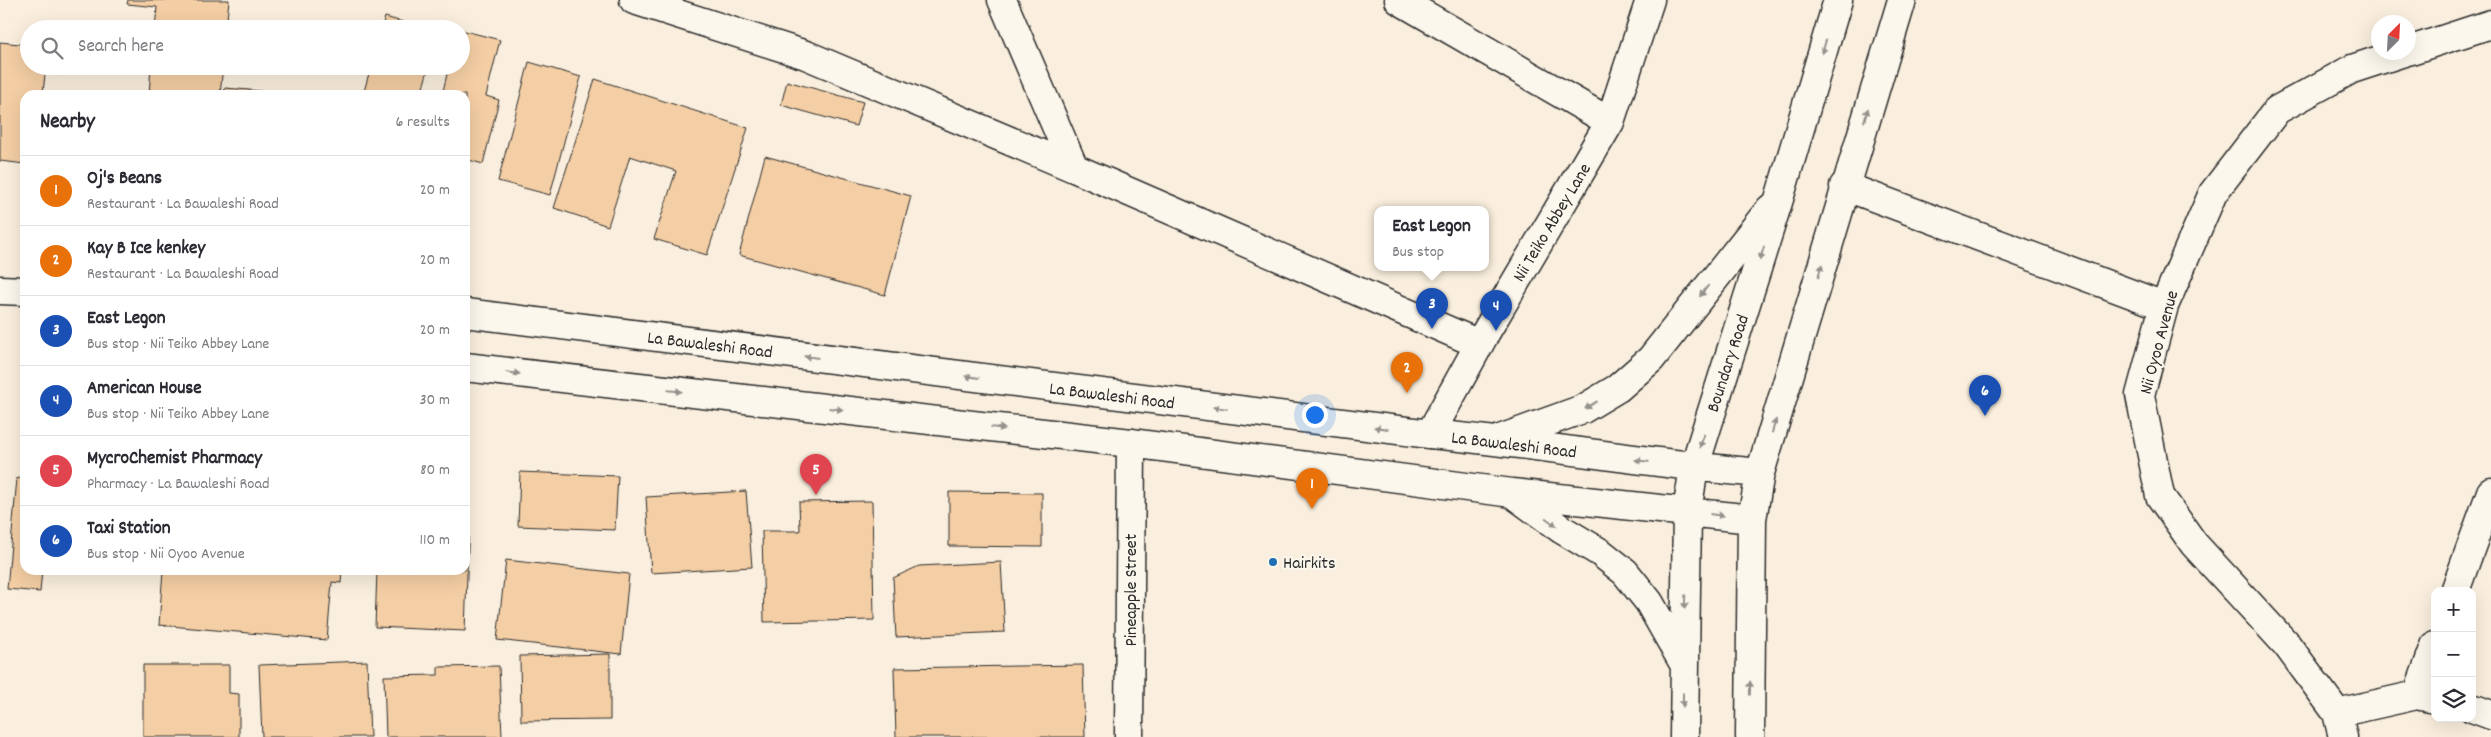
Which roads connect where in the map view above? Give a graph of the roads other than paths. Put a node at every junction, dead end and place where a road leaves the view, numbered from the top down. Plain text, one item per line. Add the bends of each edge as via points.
1 (634, 0) edge
2 (1002, 0) edge
3 (1399, 0) edge
4 (1650, 0) edge
5 (1838, 0) edge
6 (1902, 0) edge
7 (2491, 24) edge
8 (2416, 48) edge
9 (2380, 60) edge
10 (1610, 122) junction
11 (1074, 168) junction
12 (1844, 186) junction
13 (1779, 198) junction
14 (0, 290) edge
15 (20, 291) edge
16 (2164, 306) junction
17 (470, 314) edge
18 (1479, 344) junction
19 (470, 369) edge
20 (1430, 434) junction
21 (1496, 440) junction
22 (1131, 443) junction
23 (1694, 468) junction
24 (1760, 473) junction
25 (2491, 492) edge
26 (1512, 493) junction
27 (1687, 511) junction
28 (1752, 519) junction
29 (2456, 587) edge
30 (1683, 662) junction
31 (2431, 669) edge
32 (2426, 697) edge
33 (2476, 709) edge
34 (2491, 715) edge
35 (2340, 725) edge
36 (1129, 737) edge
37 (1684, 737) edge
38 (1750, 737) edge

1 - 11 main road via 806,55
2 - 11 main road
3 - 10 main road
4 - 10 main road, Nii Teiko Abbey Lane
5 -> 13 main road, Boundary Road
12 -> 6 main road
7 - 8 main road
9 - 16 main road, Nii Oyoo Avenue via 2352,69 2277,110 2213,193
10 - 18 main road, Nii Teiko Abbey Lane
11 - 18 main road
12 - 16 main road
24 -> 12 main road
13 -> 21 main road via 1651,359 1618,388 1583,409
13 -> 23 main road, Boundary Road
14 - 15 main road
16 - 35 main road, Nii Oyoo Avenue via 2140,395 2160,496 2194,544 2287,645
20 -> 17 main road, La Bawaleshi Road
18 - 20 main road, Nii Teiko Abbey Lane
19 -> 22 main road
20 - 21 main road, La Bawaleshi Road
23 -> 21 main road, La Bawaleshi Road
22 - 26 main road
22 - 36 main road, Pineapple Street
23 - 24 main road, La Bawaleshi Road
23 - 27 main road, Boundary Road
24 - 28 main road
25 - 29 main road
26 - 27 main road
26 -> 30 main road via 1625,572 1649,602
27 -> 28 main road
27 -> 30 main road, Boundary Road
38 -> 28 main road
30 -> 37 main road, Boundary Road
31 - 32 main road
32 - 35 main road
33 - 34 main road

